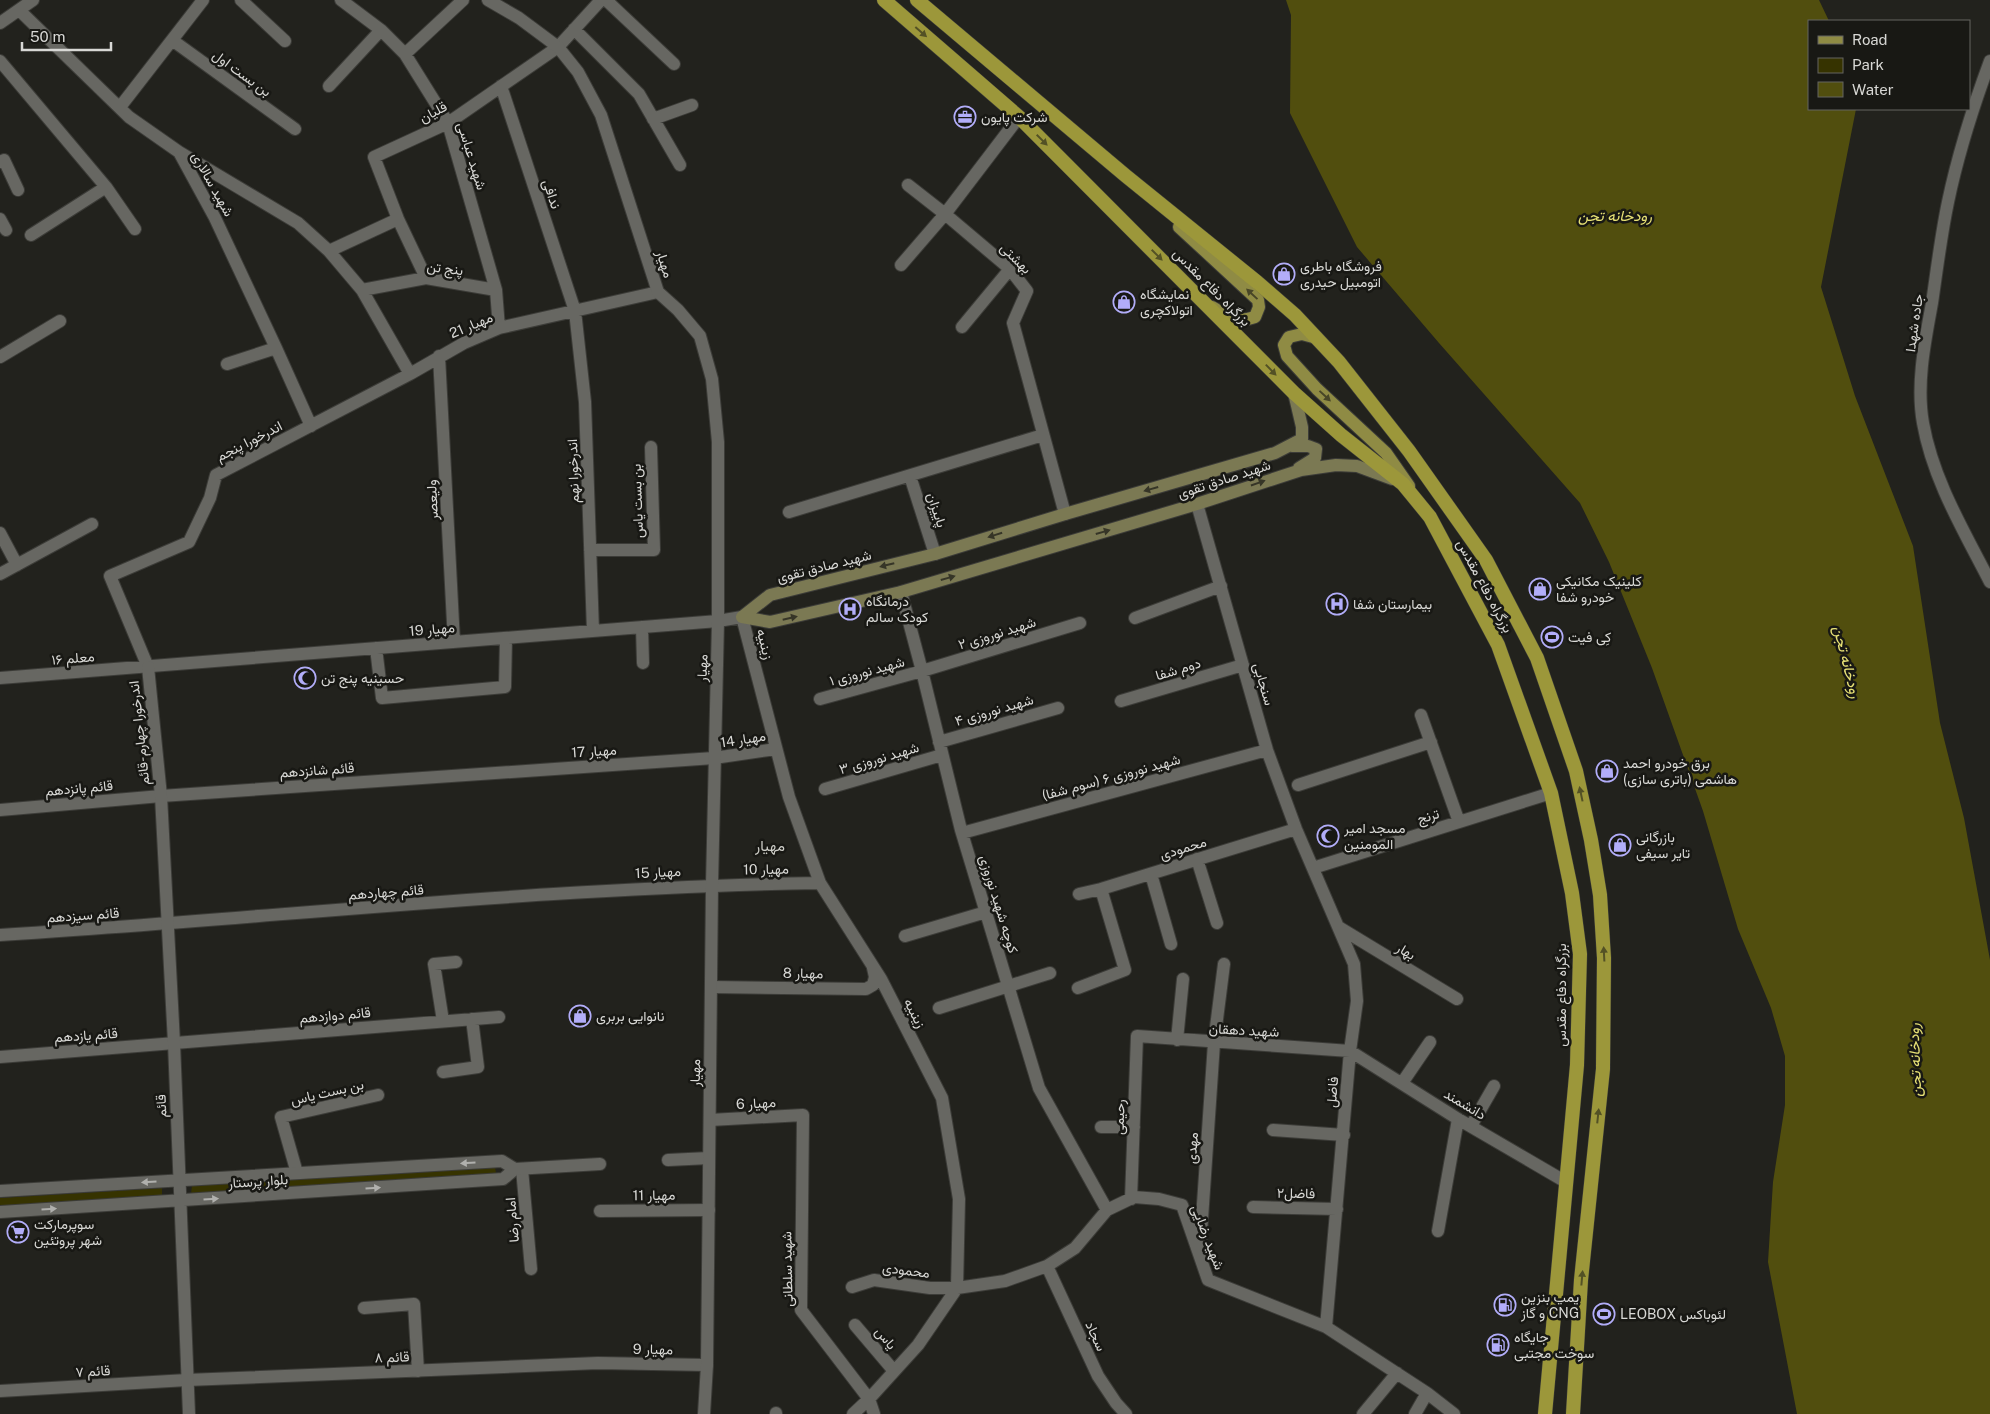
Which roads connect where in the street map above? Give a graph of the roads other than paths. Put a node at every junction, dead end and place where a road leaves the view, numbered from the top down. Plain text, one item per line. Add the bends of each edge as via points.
1 (33, 0) edge
2 (203, 0) edge
3 (241, 0) edge
4 (341, 0) edge
5 (463, 0) edge
6 (488, 0) edge
7 (601, 0) edge
8 (606, 0) edge
9 (884, 0) edge
10 (917, 0) edge
11 (19, 10) junction
12 (0, 23) edge
13 (574, 29) junction
14 (381, 30) junction
15 (172, 40) junction
16 (285, 41) dead end
17 (558, 47) junction
18 (405, 54) junction
19 (1990, 61) edge
20 (0, 62) edge
21 (674, 64) dead end
22 (329, 86) dead end
23 (501, 86) junction
24 (692, 105) dead end
25 (120, 107) junction
26 (1019, 117) junction
27 (654, 119) junction
28 (448, 123) junction
29 (295, 129) dead end
30 (179, 152) junction
31 (0, 162) edge
32 (680, 165) dead end
33 (1126, 176) junction
34 (908, 185) dead end
35 (106, 187) junction
36 (18, 190) dead end
37 (945, 214) junction
38 (398, 219) junction
39 (135, 229) dead end
40 (30, 235) dead end
41 (329, 251) junction
42 (901, 265) dead end
43 (1010, 268) junction
44 (426, 278) junction
45 (362, 290) junction
46 (496, 290) junction
47 (658, 292) junction
48 (1204, 302) junction
49 (575, 311) junction
50 (60, 322) dead end
51 (962, 327) dead end
52 (498, 328) junction
53 (1314, 336) junction
54 (276, 348) junction
55 (439, 356) junction
56 (0, 357) edge
57 (227, 364) dead end
58 (410, 374) junction
59 (1294, 393) junction
60 (311, 426) junction
61 (1043, 435) junction
62 (1291, 446) junction
63 (651, 447) dead end
64 (1293, 473) junction
65 (910, 476) junction
66 (1403, 484) junction
67 (1197, 504) junction
68 (789, 512) dead end
69 (1065, 514) junction
70 (1430, 517) junction
71 (92, 524) dead end
72 (0, 533) edge
73 (590, 550) junction
74 (935, 554) junction
75 (17, 565) junction
76 (0, 574) edge
77 (1990, 582) edge
78 (1221, 586) junction
79 (901, 592) junction
80 (742, 616) junction
81 (1135, 618) dead end
82 (718, 621) junction
83 (1080, 623) dead end
84 (642, 627) junction
85 (592, 631) junction
86 (506, 638) junction
87 (454, 642) junction
88 (376, 648) junction
89 (643, 663) dead end
90 (1243, 665) junction
91 (148, 666) junction
92 (922, 671) junction
93 (1, 677) edge
94 (820, 699) dead end
95 (1121, 701) dead end
96 (1058, 708) dead end
97 (1421, 715) dead end
98 (939, 742) junction
99 (1431, 742) junction
100 (776, 748) junction
101 (1267, 750) junction
102 (942, 755) junction
103 (714, 758) junction
104 (476, 775) joint
105 (1298, 785) dead end
106 (825, 789) dead end
107 (1551, 793) junction
108 (161, 796) junction
109 (0, 810) edge
110 (1459, 822) junction
111 (1296, 829) junction
112 (962, 834) junction
113 (1197, 859) junction
114 (1313, 868) junction
115 (1151, 874) junction
116 (820, 883) junction
117 (712, 885) junction
118 (1101, 889) junction
119 (606, 890) joint
120 (1079, 894) dead end
121 (986, 912) junction
122 (1217, 923) dead end
123 (168, 925) junction
124 (1340, 928) junction
125 (0, 935) edge
126 (905, 936) dead end
127 (1170, 944) dead end
128 (456, 962) dead end
129 (1224, 964) dead end
130 (872, 965) junction
131 (1050, 973) dead end
132 (1183, 979) dead end
133 (1008, 986) junction
134 (712, 987) junction
135 (1078, 988) dead end
136 (1457, 999) dead end
137 (939, 1008) dead end
138 (499, 1017) dead end
139 (472, 1019) junction
140 (443, 1021) junction
141 (1137, 1036) joint
142 (1177, 1040) junction
143 (1430, 1042) dead end
144 (174, 1043) junction
145 (1214, 1043) junction
146 (1350, 1051) junction
147 (0, 1057) edge
148 (443, 1072) dead end
149 (1402, 1083) junction
150 (1494, 1086) dead end
151 (378, 1095) dead end
152 (803, 1116) joint
153 (1458, 1119) junction
154 (710, 1120) junction
155 (1471, 1126) junction
156 (1101, 1127) dead end
157 (1134, 1127) junction
158 (1272, 1130) dead end
159 (1344, 1135) junction
160 (709, 1158) junction
161 (668, 1160) dead end
162 (600, 1164) dead end
163 (518, 1169) junction
164 (297, 1173) junction
165 (179, 1180) junction
166 (1566, 1182) junction
167 (0, 1191) edge
168 (1131, 1199) junction
169 (180, 1201) junction
170 (1253, 1207) dead end
171 (1337, 1209) junction
172 (709, 1210) junction
173 (1107, 1210) junction
174 (600, 1211) dead end
175 (0, 1212) edge
176 (1438, 1231) dead end
177 (1200, 1256) junction
178 (1047, 1266) junction
179 (531, 1269) dead end
180 (852, 1287) dead end
181 (957, 1288) junction
182 (364, 1308) dead end
183 (855, 1325) dead end
184 (1326, 1327) junction
185 (598, 1364) joint
186 (707, 1365) junction
187 (418, 1371) junction
188 (894, 1371) junction
189 (1397, 1372) junction
190 (187, 1380) junction
191 (0, 1391) edge
192 (1427, 1393) junction
193 (869, 1399) junction
194 (189, 1414) edge
195 (704, 1414) edge
196 (853, 1414) edge
197 (874, 1414) edge
198 (1126, 1414) edge
199 (1363, 1414) edge
200 (1415, 1414) edge
201 (1454, 1414) edge
202 (1545, 1414) edge
203 (1573, 1414) edge

1 - 11 street
2 - 15 street
3 - 16 street
4 - 14 street, شهید عباسی
5 - 18 street
6 - 17 street, مهیار
7 - 13 street, قلیان
8 - 21 street
9 -> 26 highway, بزرگراه دفاع مقدس
10 - 33 highway, بزرگراه دفاع مقدس
11 - 12 street
11 - 25 street, شهید سالاری
13 - 17 street, قلیان
13 - 27 street via 639,94
14 - 18 street, شهید عباسی
14 - 22 street
15 - 25 street
15 - 29 street, بن بست اول
17 - 23 street, قلیان
17 - 47 street, مهیار via 578,72 602,115
18 - 28 street, شهید عباسی
19 - 77 street, جاده شهدا via 1963,140 1948,202 1921,379 1922,421 1931,457 1947,498
20 - 35 street
23 - 28 street, قلیان
23 - 49 street, ندافی
24 - 27 street
25 - 30 street, شهید سالاری
26 - 37 street
26 -> 48 highway, بزرگراه دفاع مقدس
27 - 32 street
28 - 38 street, قلیان via 374,157
28 - 46 street, شهید عباسی
30 - 41 street via 298,223
30 - 54 street, شهید سالاری via 215,218
31 - 36 street via 4,160
48 -> 33 main road via 1234,320 1244,321 1255,317 1259,307 1258,300
33 - 53 highway, بزرگراه دفاع مقدس via 1257,282
34 - 37 street, بهشتی
35 - 39 street
35 - 40 street
37 - 42 street
37 - 43 street, بهشتی
38 - 41 street
38 - 44 street, قلیان
41 - 45 street
43 - 51 street
43 - 61 street, بهشتی via 1027,291 1013,324
44 - 45 street, پنج تن
44 - 46 street, پنج تن
45 - 58 street
46 - 52 street, شهید عباسی
47 - 49 street, مهیار 21
47 - 82 street, مهیار via 700,336 712,379 718,442
48 -> 59 highway, بزرگراه دفاع مقدس
49 - 52 street, مهیار 21
49 - 73 street, اندرخورا نهم via 585,402
50 - 56 street
52 - 55 street, مهیار 21
53 -> 70 main road via 1289,337 1284,345 1286,356 1386,453
203 -> 53 highway, بزرگراه دفاع مقدس via 1581,1280 1603,1069 1604,958 1600,895 1576,771 1537,658 1486,560 1409,450 1339,362
54 - 57 street
54 - 60 street, شهید سالاری
55 - 58 street, مهیار 21
55 - 87 street, ولیعصر
58 - 60 street, مهیار 21
59 - 62 main road via 1302,440
59 - 66 highway, بزرگراه دفاع مقدس
60 - 91 street, اندرخورا پنجم via 216,475 210,498 189,542 110,576
61 - 65 street
61 - 69 street, بهشتی
62 - 64 main road via 1316,449 1315,458
62 -> 69 main road, شهید صادق تقوی
63 - 73 street, بن بست یاس via 654,550
64 - 66 main road, شهید صادق تقوی via 1336,465 1357,466
67 -> 64 main road, شهید صادق تقوی
65 - 68 street
65 - 74 street, پاییزان
66 - 70 highway, بزرگراه دفاع مقدس
67 - 78 street, سنجابی
79 -> 67 main road, شهید صادق تقوی
69 -> 74 main road, شهید صادق تقوی
70 - 107 highway, بزرگراه دفاع مقدس via 1498,645
71 - 75 street
72 - 75 street
73 - 85 street, اندرخورا نهم
74 -> 80 main road, شهید صادق تقوی via 770,595
75 - 76 street
78 - 81 street
78 - 90 street, سنجابی
80 -> 79 main road, شهید صادق تقوی via 770,622
79 - 92 street, کوچه شهید نوروزی
80 - 82 street, مهیار 19
80 - 100 street, زینبیه
82 - 84 street, مهیار 19
82 - 103 street, مهیار
83 - 92 street, شهید نوروزی ۲
84 - 85 street, مهیار 19
84 - 89 street
85 - 86 street, مهیار 19
86 - 87 street, مهیار 19
86 - 88 street via 505,687 382,698
87 - 88 street, مهیار 19
88 - 91 street, مهیار 19
90 - 95 street, دوم شفا
90 - 101 street, سنجابی
91 - 93 street, معلم ۱۶
91 - 108 street, اندرخورا چهارم-قائم
92 - 94 street, شهید نوروزی ۱
92 - 98 street, کوچه شهید نوروزی
96 - 98 street, شهید نوروزی ۴
97 - 99 street
98 - 102 street, کوچه شهید نوروزی
99 - 105 street
99 - 110 street
100 - 103 street, مهیار 14
100 - 116 street, زینبیه via 789,797
101 - 111 street, سنجابی
101 - 112 street, شهید نوروزی ۶ (سوم شفا)
102 - 106 street, شهید نوروزی ۳
102 - 112 street, کوچه شهید نوروزی
103 - 104 street, مهیار 17
103 - 117 street, مهیار
104 - 108 street, قائم شانزدهم
107 - 110 street, ترنج
107 - 166 highway, بزرگراه دفاع مقدس via 1572,893 1580,954 1578,1043
108 - 109 street, قائم پانزدهم
108 - 123 street, قائم
110 - 114 street, ترنج
111 - 113 street, محمودی
111 - 114 street, سنجابی
112 - 121 street, کوچه شهید نوروزی
113 - 115 street, محمودی
113 - 122 street
114 - 124 street, فاضل
115 - 118 street, محمودی
115 - 127 street
116 - 117 street, مهیار 10
116 - 130 street, زینبیه
117 - 119 street, مهیار 15
117 - 134 street, مهیار
118 - 120 street, محمودی
118 - 135 street via 1125,970
119 - 123 street, قائم چهاردهم
121 - 126 street
121 - 133 street, کوچه شهید نوروزی
123 - 125 street, قائم سیزدهم
123 - 144 street, قائم
124 - 136 street, بهار
124 - 146 street, فاضل via 1354,964 1356,1002
128 - 140 street via 434,964
129 - 145 street, مهدی
130 - 134 street, مهیار 8 via 873,985 866,989
130 - 181 street, زینبیه via 942,1098 959,1199
131 - 133 street
132 - 142 street
133 - 137 street
133 - 173 street, کوچه شهید نوروزی via 1039,1088
134 - 154 street, مهیار
138 - 139 street, قائم دوازدهم
139 - 140 street, قائم دوازدهم
139 - 148 street via 478,1067
140 - 144 street, قائم دوازدهم
141 - 142 street, شهید دهقان
141 - 157 street, رحیمی
142 - 145 street, شهید دهقان
143 - 149 street
144 - 147 street, قائم یازدهم
144 - 165 street, قائم
145 - 146 street, شهید دهقان
145 - 177 street, مهدی
146 - 149 street, دانشمند
146 - 159 street, فاضل
149 - 153 street, دانشمند
150 - 155 street
151 - 164 street, بن بست یاس via 281,1118
152 - 154 street, مهیار 6
152 - 193 street, شهید سلطانی via 800,1310
153 - 155 street, دانشمند
153 - 176 street
154 - 160 street, مهیار
155 - 166 street, دانشمند
156 - 157 street
157 - 168 street, رحیمی
158 - 159 street
159 - 171 street, فاضل
160 - 161 street
160 - 172 street, مهیار
162 - 163 street, بلوار پرستار
163 -> 164 street, بلوار پرستار via 502,1161
169 -> 163 street, بلوار پرستار via 503,1179
163 - 179 street, امام رضا
164 - 165 street, بلوار پرستار
165 -> 167 street, بلوار پرستار
165 - 169 street, قائم
166 - 202 highway, بزرگراه دفاع مقدس
168 - 173 street, شهید رضایی
168 - 177 street, شهید رضایی via 1159,1199 1182,1205
175 -> 169 street, بلوار پرستار
169 - 190 street, قائم
170 - 171 street, فاضل۲
171 - 184 street, فاضل
172 - 174 street, مهیار 11
172 - 186 street, مهیار
173 - 178 street, شهید رضایی via 1075,1248
177 - 184 street, شهید رضایی via 1208,1280
178 - 181 street, شهید رضایی via 1005,1282
178 - 198 street, سجاد via 1098,1376
180 - 181 street, محمودی via 874,1280 930,1288
181 - 188 street via 918,1345
182 - 187 street via 414,1304
183 - 188 street, یاس
184 - 189 street, شهید رضایی
185 - 186 street, مهیار 9
185 - 187 street, قائم ٨
186 - 195 street, مهیار
187 - 190 street, قائم ٨
188 - 193 street
189 - 192 street, شهید رضایی
189 - 199 street
190 - 191 street, قائم ٧
190 - 194 street, قائم
192 - 200 street
192 - 201 street, شهید رضایی
193 - 196 street
193 - 197 street

